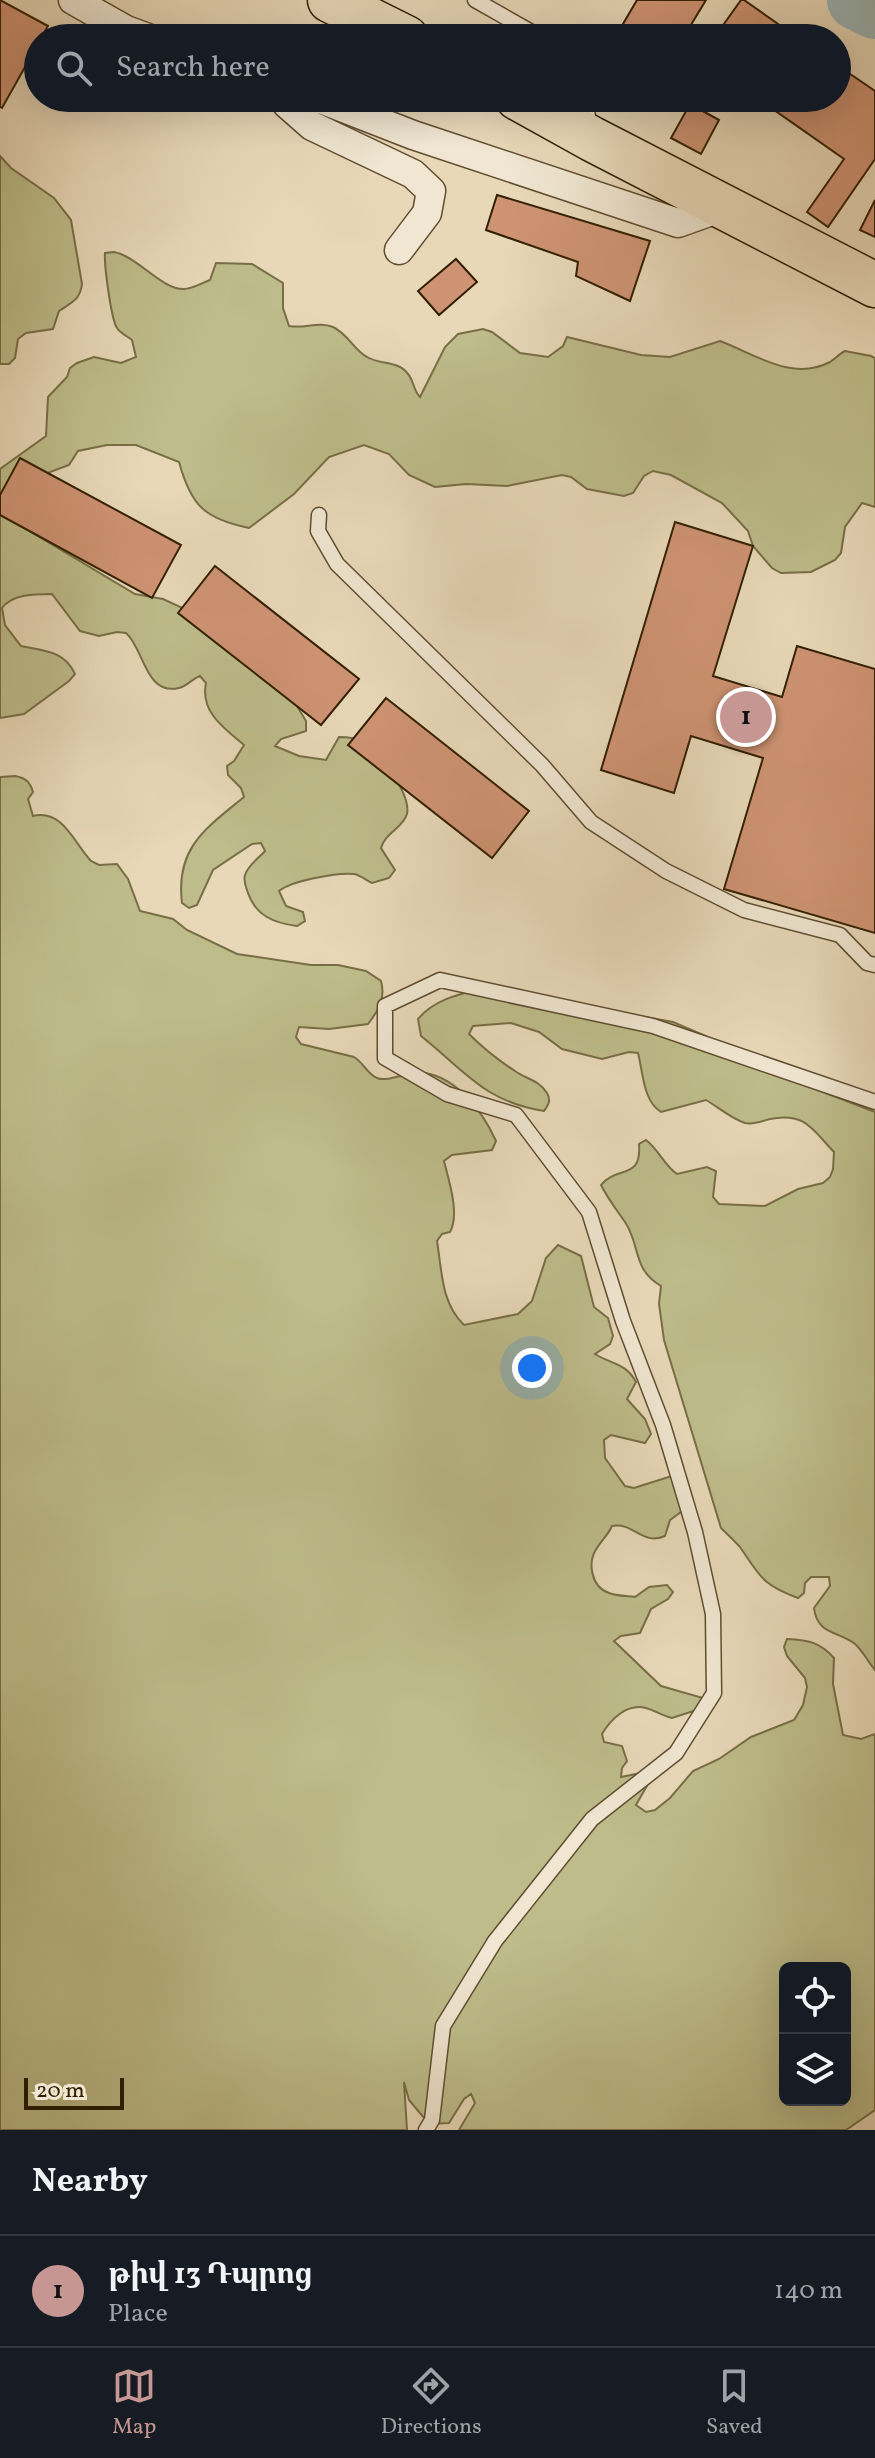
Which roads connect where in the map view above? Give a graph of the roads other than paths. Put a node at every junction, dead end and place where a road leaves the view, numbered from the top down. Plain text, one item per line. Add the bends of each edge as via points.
1 (73, 0) edge
2 (330, 0) edge
3 (475, 0) edge
4 (115, 24) edge
5 (378, 24) edge
6 (517, 24) edge
7 (296, 112) edge
8 (354, 112) edge
9 (565, 112) edge
10 (588, 119) edge
11 (723, 207) junction
12 (399, 250) dead end
13 (875, 285) edge
14 (319, 515) dead end
15 (875, 965) edge
16 (875, 1102) edge
17 (426, 2130) edge

1 - 4 street
2 - 5 highway
3 - 6 lane
7 - 12 street via 312,126 413,174 431,191 427,213
8 - 11 street via 678,223
9 - 10 highway
10 - 11 highway
11 - 13 highway
14 - 15 lane via 318,531 337,564 542,765 591,822 666,871 744,910 840,935
16 - 17 lane via 653,1026 440,980 385,1006 385,1058 447,1094 516,1115 589,1212 663,1425 713,1614 714,1693 676,1753 592,1819 495,1941 443,2026 432,2120

